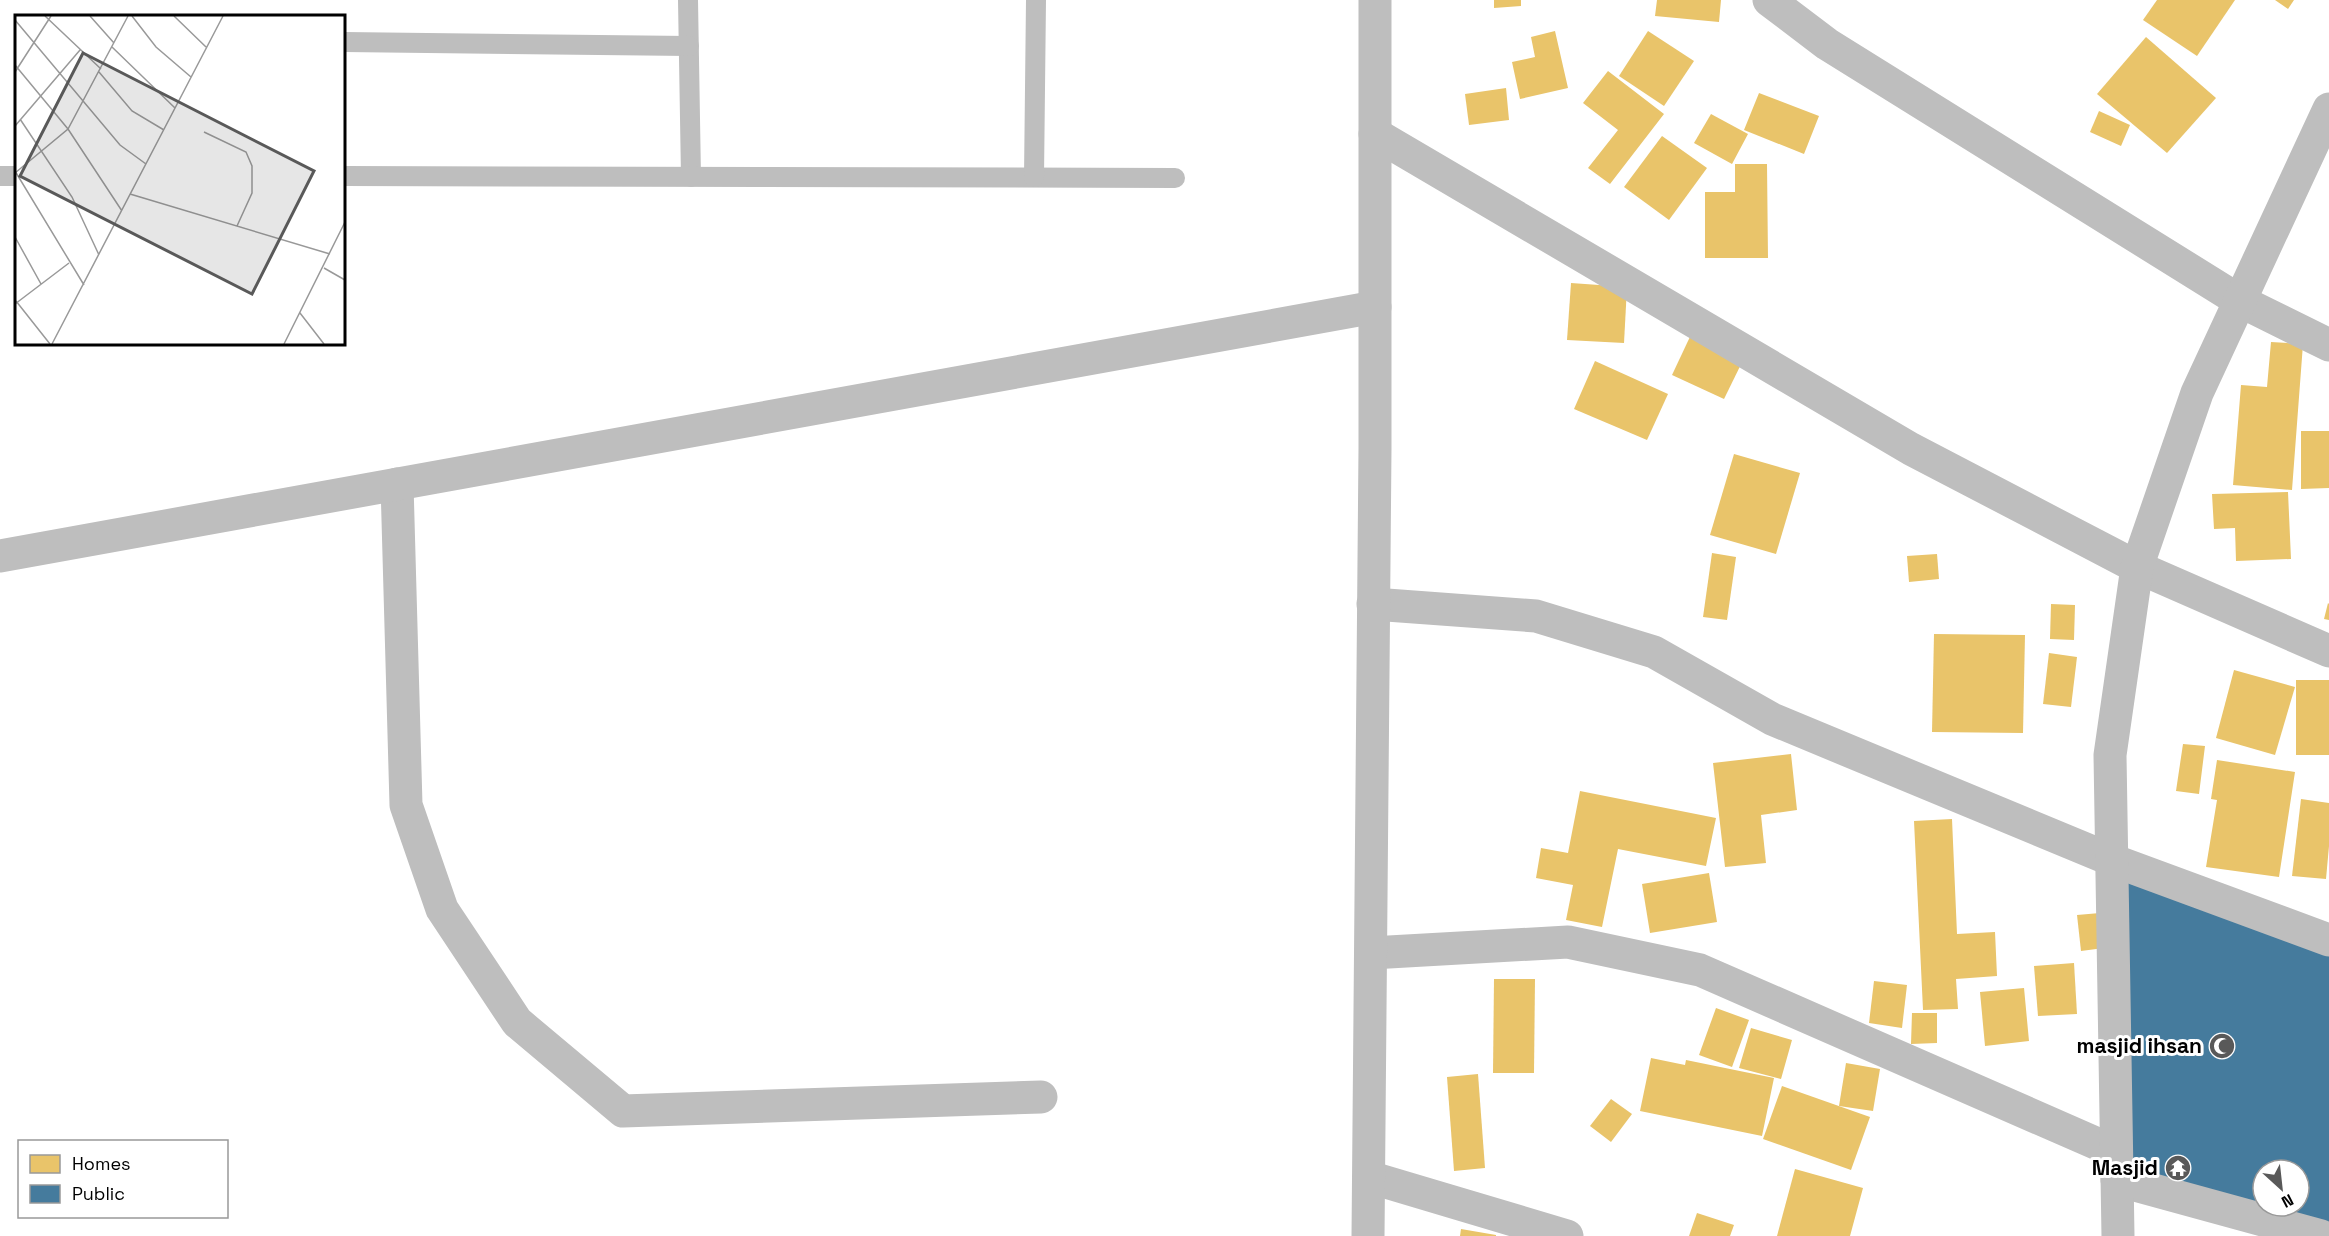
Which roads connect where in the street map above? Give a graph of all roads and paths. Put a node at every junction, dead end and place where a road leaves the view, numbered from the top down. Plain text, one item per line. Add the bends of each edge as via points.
1 (688, 0) edge
2 (1036, 0) edge
3 (1375, 0) edge
4 (1769, 0) edge
5 (345, 42) edge
6 (689, 46) junction
7 (2329, 109) edge
8 (1375, 134) junction
9 (345, 176) edge
10 (691, 177) junction
11 (1034, 177) junction
12 (1175, 178) dead end
13 (2240, 302) junction
14 (1375, 307) junction
15 (2329, 345) edge
16 (397, 484) junction
17 (0, 556) edge
18 (2137, 567) junction
19 (1373, 603) junction
20 (2329, 651) edge
21 (2112, 860) junction
22 (2329, 940) edge
23 (1371, 953) junction
24 (1041, 1097) dead end
25 (2117, 1166) junction
26 (1369, 1177) junction
27 (1368, 1236) edge
28 (1567, 1236) edge
29 (2118, 1236) edge
30 (2321, 1236) edge

1 - 6 lane
2 - 11 lane
3 - 8 street
4 - 13 street via 1827,44
5 - 6 lane
6 - 10 lane
7 - 13 street
8 - 14 street
8 - 18 street via 1911,449
9 - 10 lane
10 - 11 lane
11 - 12 lane
13 - 15 street
13 - 18 street via 2197,393
14 - 16 street
14 - 19 street
16 - 17 street
16 - 24 street via 406,805 442,909 517,1022 623,1111
18 - 20 street
18 - 21 street via 2110,755
19 - 21 street via 1536,616 1654,652 1772,719
19 - 23 street
21 - 22 street
21 - 25 street
23 - 25 street via 1568,942 1700,970
23 - 26 street
25 - 29 street
25 - 30 street
26 - 27 street
26 - 28 street

